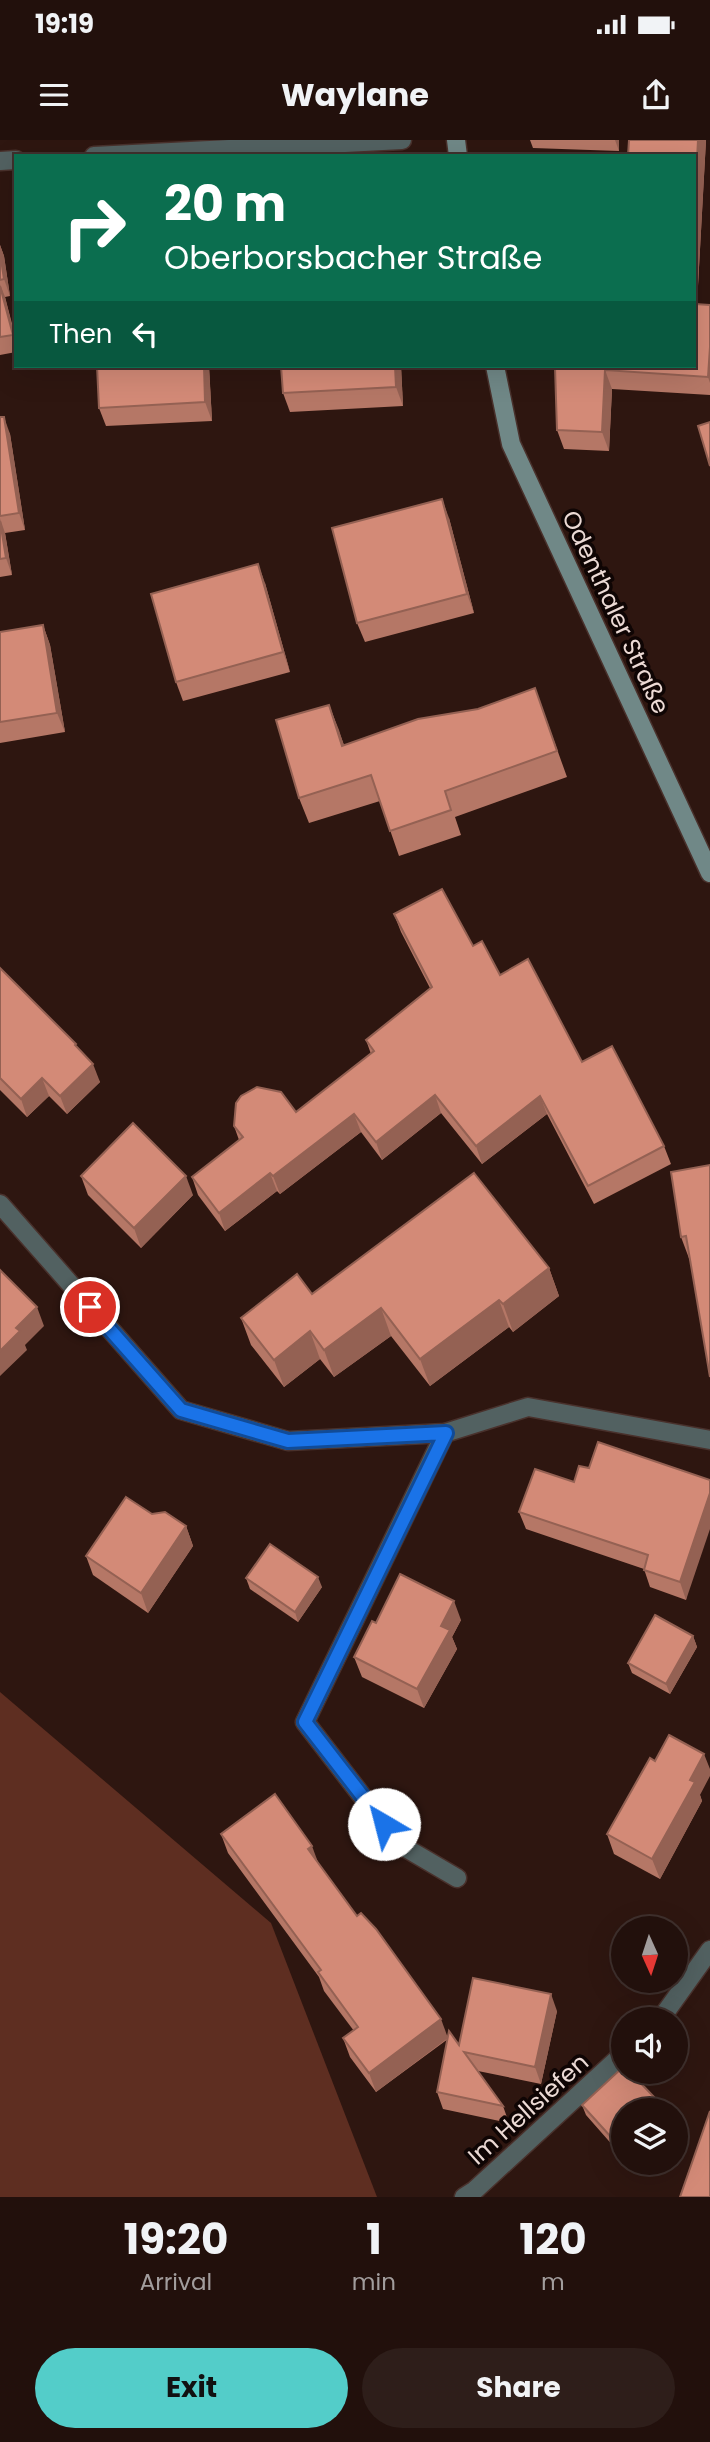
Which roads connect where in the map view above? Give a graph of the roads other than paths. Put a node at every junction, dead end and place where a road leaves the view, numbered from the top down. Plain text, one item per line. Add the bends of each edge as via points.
1 (402, 140) edge
2 (132, 154) edge
3 (495, 368) edge
4 (710, 873) edge
5 (0, 1204) edge
6 (446, 1433) junction
7 (710, 1440) edge
8 (457, 1878) dead end
9 (710, 1950) edge
10 (669, 2007) edge
11 (611, 2065) edge
12 (464, 2197) edge

1 - 2 street
3 - 4 main road, Odenthaler Straße via 511,444
5 - 6 street via 181,1410 288,1441
6 - 7 street via 528,1406
6 - 8 street via 305,1722 399,1844
9 - 10 street
11 - 12 street, Im Hellsiefen

